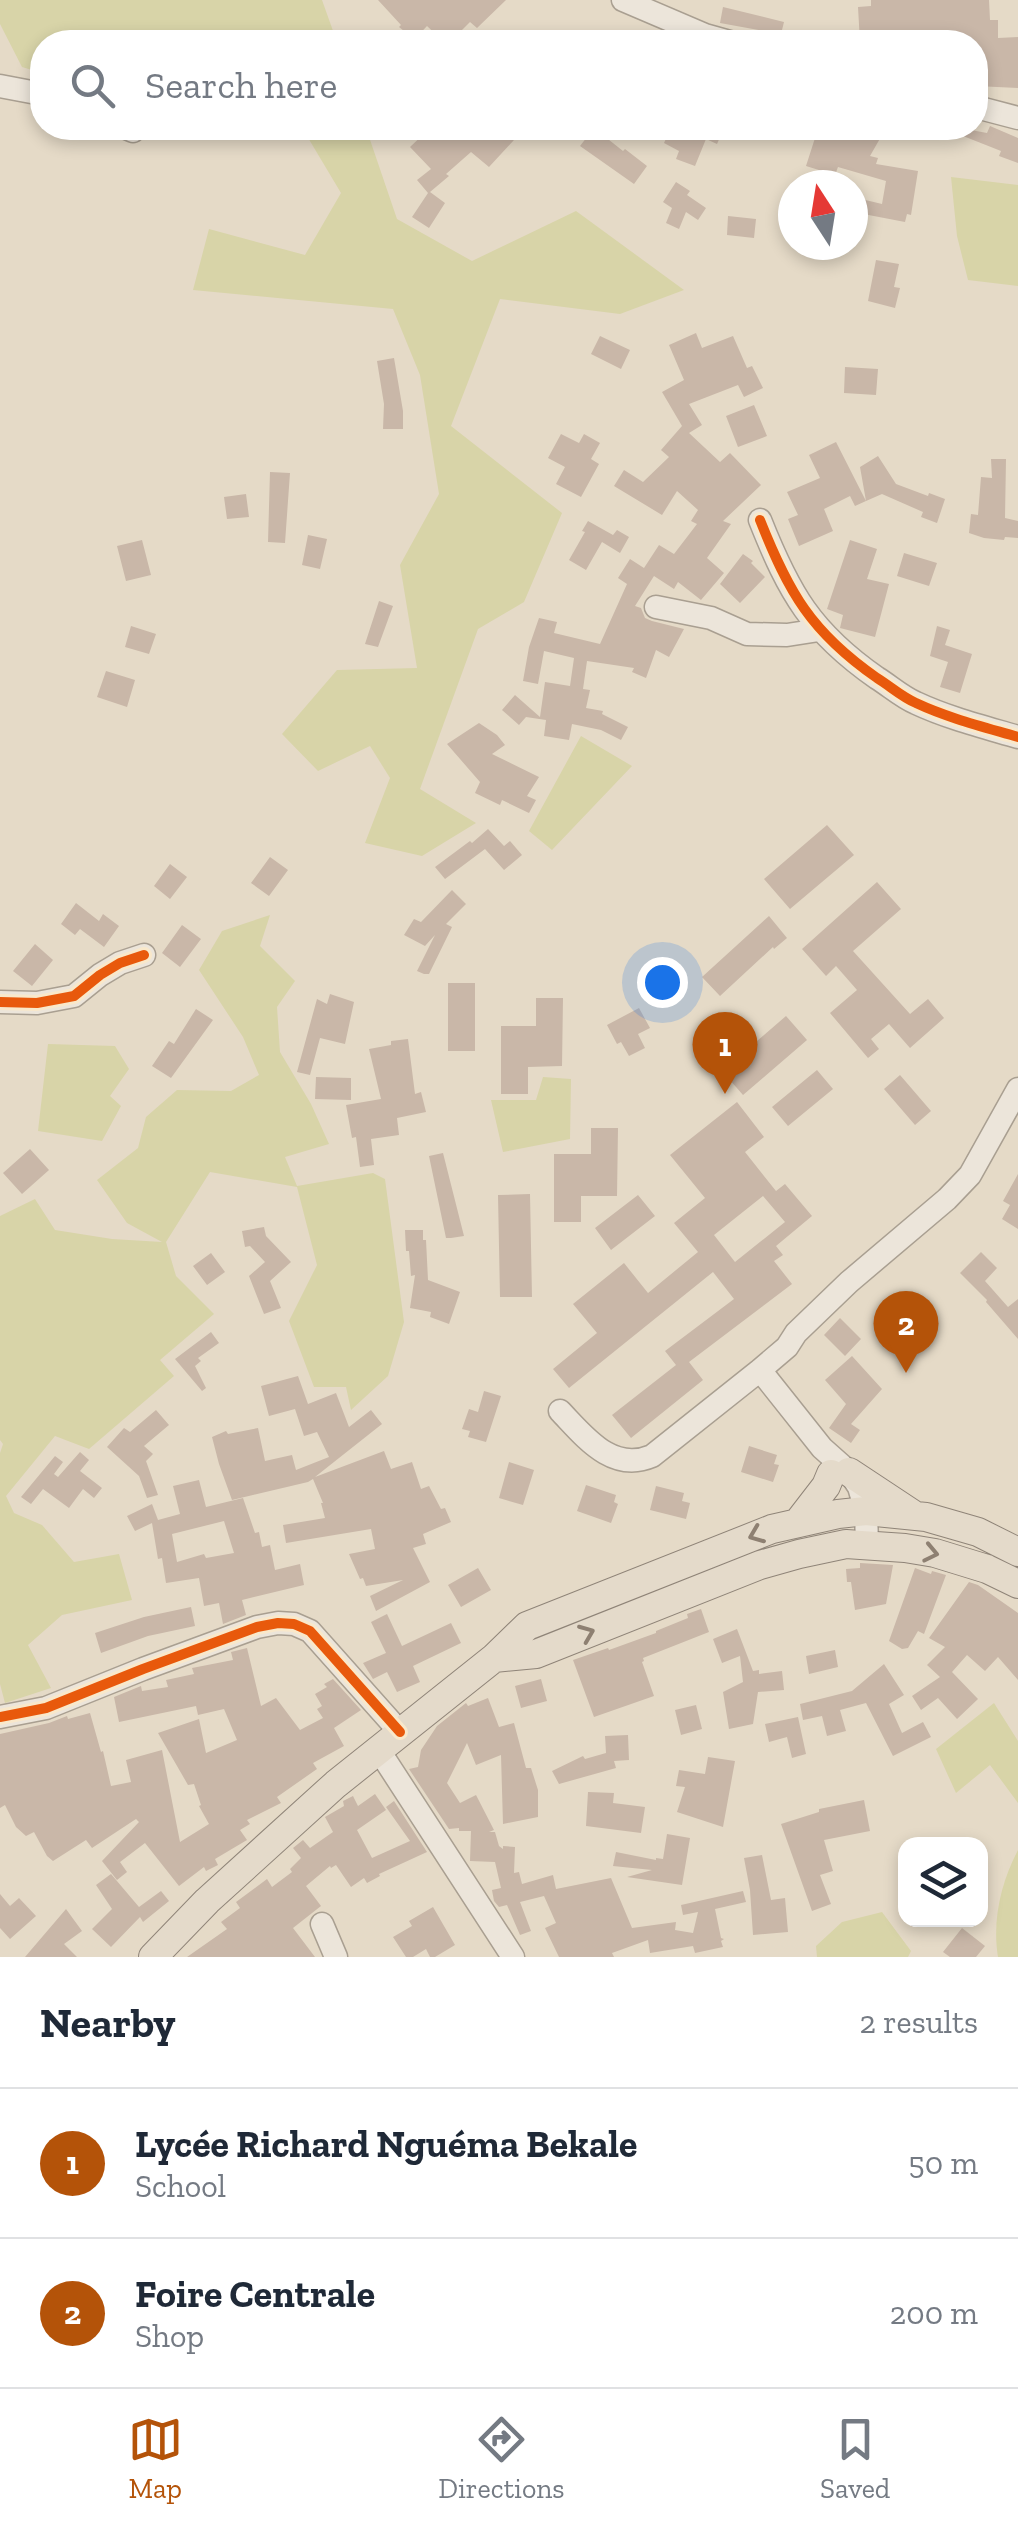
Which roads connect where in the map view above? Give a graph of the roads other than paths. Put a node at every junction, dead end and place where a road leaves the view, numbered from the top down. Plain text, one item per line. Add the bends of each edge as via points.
1 (622, 0) edge
2 (693, 30) edge
3 (0, 86) edge
4 (30, 92) edge
5 (988, 110) edge
6 (1018, 118) edge
7 (760, 520) dead end
8 (656, 607) dead end
9 (819, 630) junction
10 (1018, 737) edge
11 (144, 955) dead end
12 (0, 1002) edge
13 (1018, 1089) edge
14 (760, 1370) junction
15 (560, 1411) dead end
16 (836, 1467) junction
17 (852, 1512) junction
18 (916, 1516) junction
19 (799, 1521) junction
20 (856, 1544) junction
21 (1018, 1552) edge
22 (1018, 1584) edge
23 (494, 1658) junction
24 (0, 1717) edge
25 (389, 1740) junction
26 (322, 1924) dead end
27 (153, 1957) edge
28 (336, 1957) edge
29 (513, 1957) edge

1 - 2 street
3 - 4 street
5 - 6 street
7 - 9 street via 778,567
8 - 9 street via 711,618 747,634
9 - 10 street via 912,701
11 - 12 street via 120,963 74,996
13 - 14 street via 970,1174
14 - 15 street via 638,1462 595,1446
14 - 16 street
16 - 17 street via 863,1497
16 - 18 main road
16 - 19 main road
17 - 18 main road
17 - 19 main road
17 - 20 street
18 - 21 main road via 978,1532
19 -> 23 main road via 528,1626
20 -> 22 main road via 935,1552
23 -> 20 main road via 536,1654 760,1566
23 - 25 main road
24 - 25 street via 46,1708 278,1623 310,1631
25 - 27 main road via 207,1900
25 - 29 street
26 - 28 street

